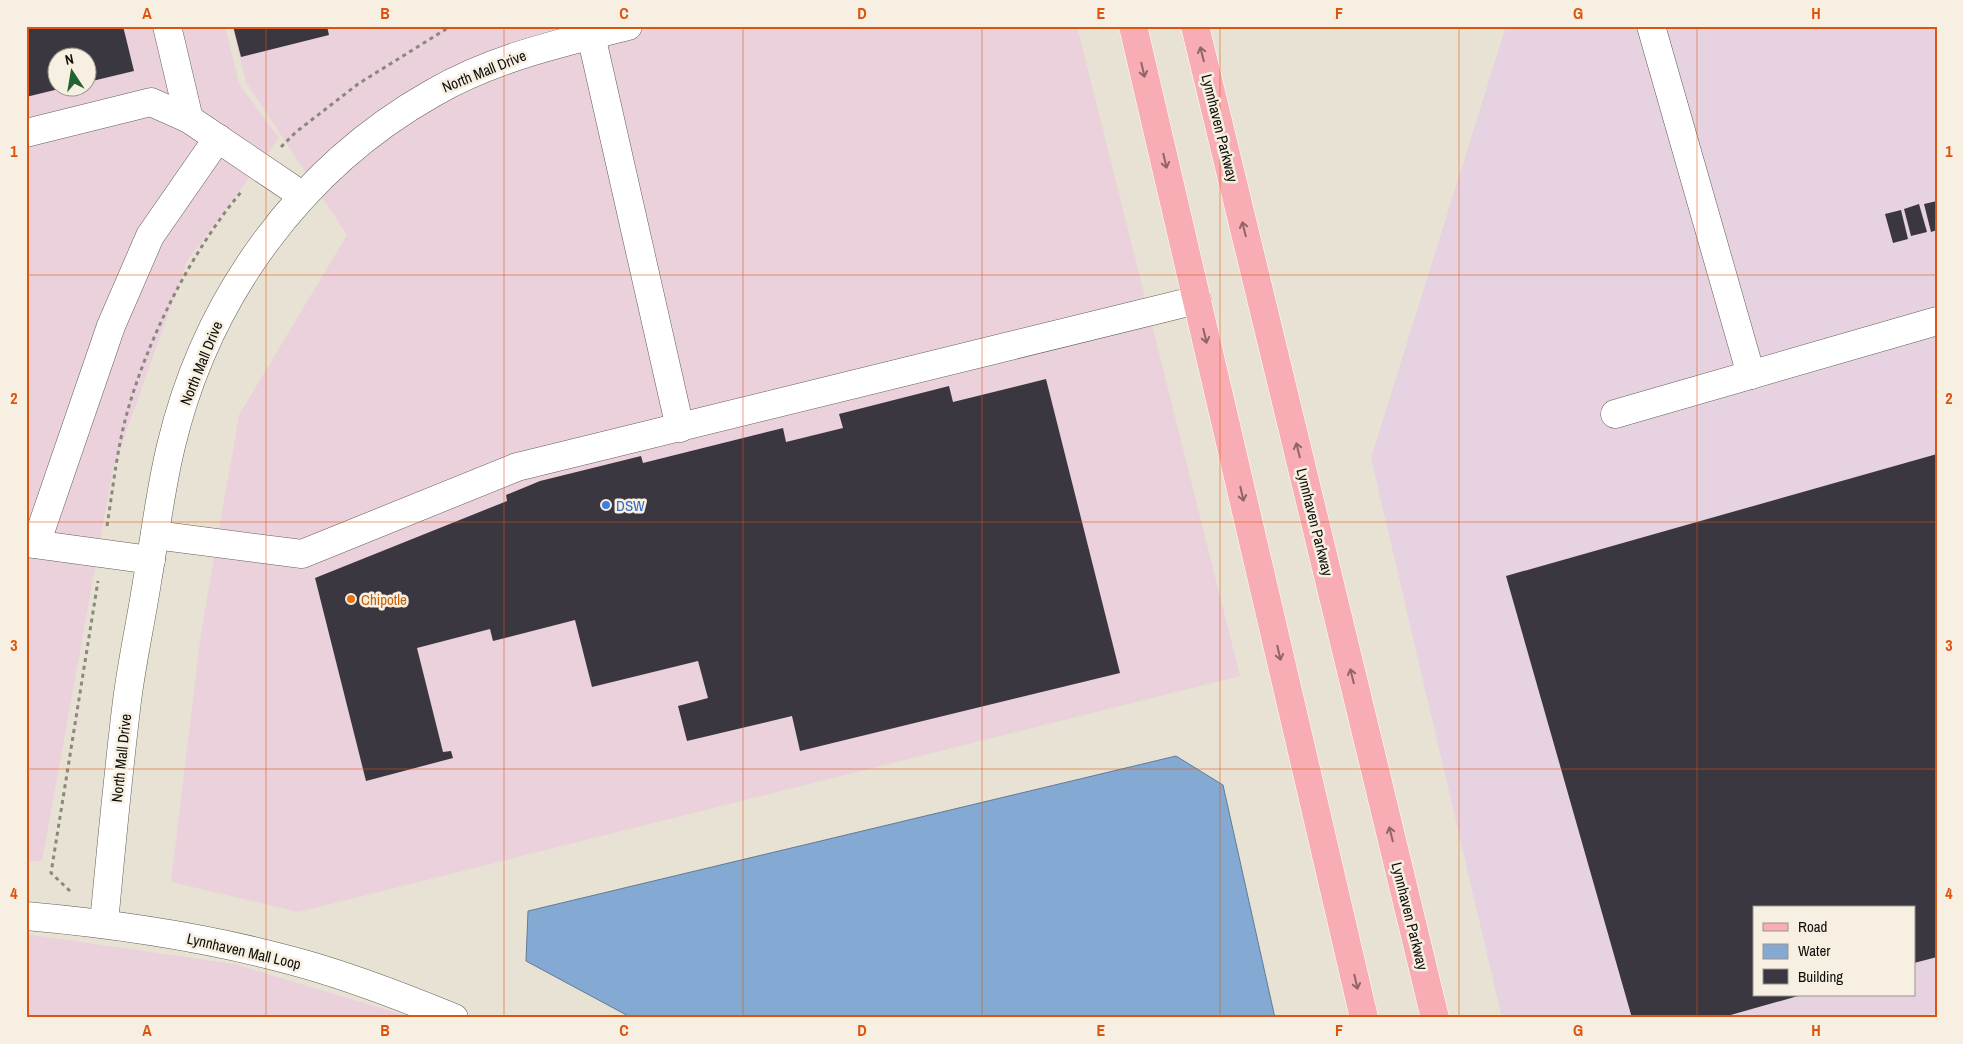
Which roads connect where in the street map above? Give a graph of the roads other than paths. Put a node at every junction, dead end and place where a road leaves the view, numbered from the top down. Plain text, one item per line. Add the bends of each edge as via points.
1 (167, 26) edge
2 (628, 26) edge
3 (1133, 26) edge
4 (1195, 26) edge
5 (1651, 26) edge
6 (550, 35) edge
7 (591, 35) junction
8 (189, 119) junction
9 (26, 133) edge
10 (218, 138) junction
11 (303, 196) junction
12 (1197, 300) junction
13 (1937, 321) edge
14 (1751, 374) junction
15 (1615, 414) dead end
16 (680, 428) junction
17 (31, 544) edge
18 (153, 547) junction
19 (26, 916) edge
20 (104, 923) junction
21 (454, 1018) edge
22 (1364, 1018) edge
23 (1435, 1018) edge

1 - 8 street
2 - 7 street, North Mall Drive
3 -> 12 main road
23 -> 4 main road, Lynnhaven Parkway
5 - 14 street
6 - 7 street, North Mall Drive
6 - 11 street, North Mall Drive via 435,92 393,118 345,155
7 - 16 street
8 - 9 street via 151,102
8 - 10 street
10 - 11 street
10 - 17 street via 150,236 111,326
11 - 18 street, North Mall Drive via 241,276 211,330 188,388 171,447
12 - 16 street
12 -> 22 main road
13 - 14 street
14 - 15 street
16 - 18 street via 516,467 302,554
17 - 18 street
18 - 20 street, North Mall Drive via 128,699
19 - 20 street, Lynnhaven Mall Loop
20 - 21 street, Lynnhaven Mall Loop via 294,961

